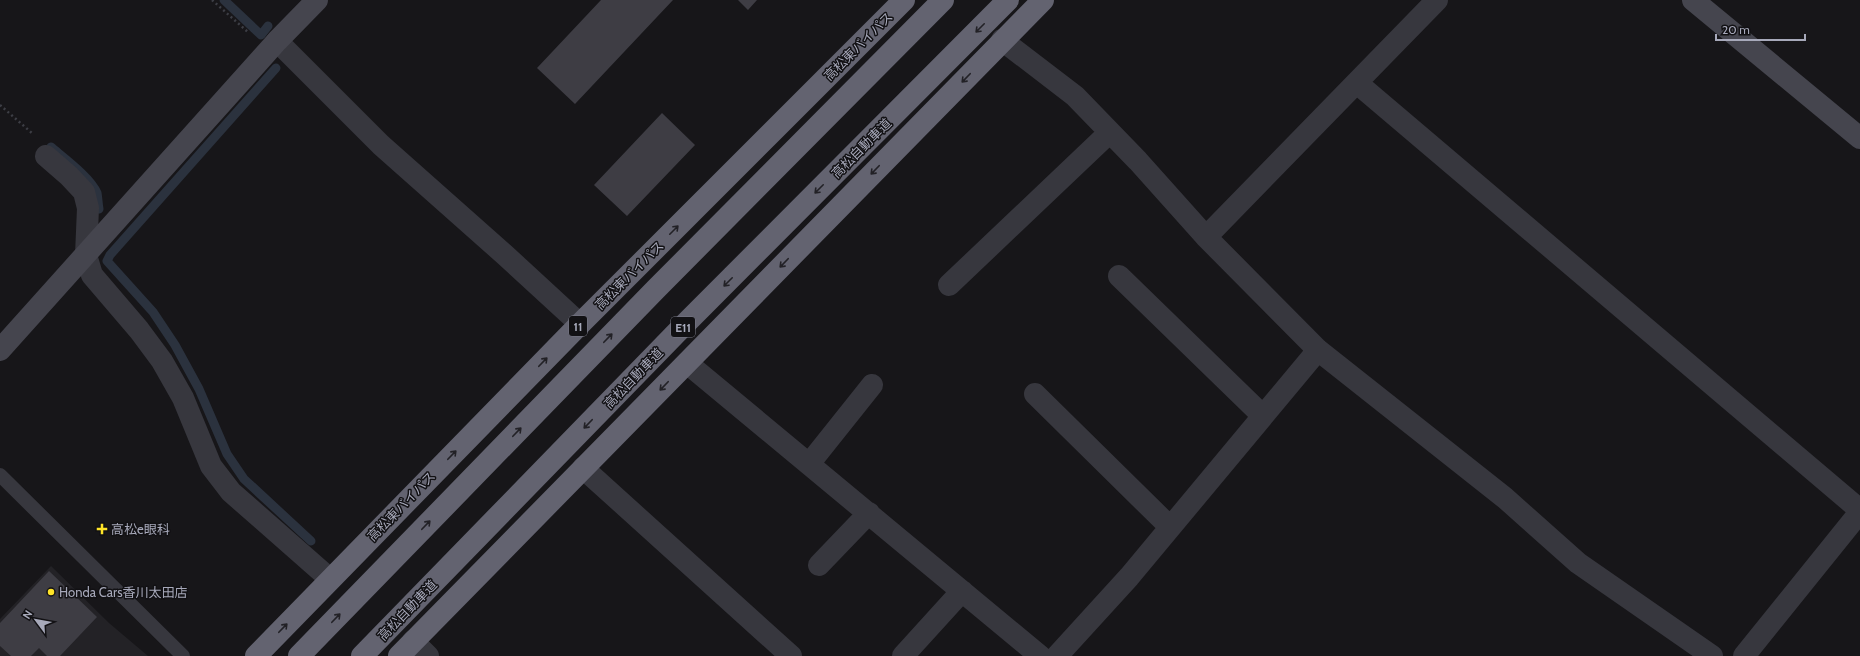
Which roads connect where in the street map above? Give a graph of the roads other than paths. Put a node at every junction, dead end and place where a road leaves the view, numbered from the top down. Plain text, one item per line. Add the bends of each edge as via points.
1 (317, 0) edge
2 (904, 0) edge
3 (943, 0) edge
4 (1008, 0) edge
5 (1042, 0) edge
6 (1437, 0) edge
7 (1693, 0) edge
8 (1002, 40) junction
9 (273, 46) junction
10 (1357, 83) junction
11 (1110, 132) junction
12 (1860, 138) edge
13 (46, 156) road end
14 (1206, 237) junction
15 (86, 255) junction
16 (1119, 276) dead end
17 (949, 285) dead end
18 (580, 324) junction
19 (0, 350) edge
20 (1318, 350) junction
21 (687, 363) junction
22 (872, 385) dead end
23 (1035, 394) dead end
24 (1263, 416) junction
25 (809, 464) junction
26 (584, 468) junction
27 (0, 475) edge
28 (1860, 511) edge
29 (869, 513) junction
30 (1170, 527) junction
31 (819, 565) dead end
32 (330, 579) junction
33 (962, 591) junction
34 (413, 651) edge
35 (182, 656) edge
36 (256, 656) edge
37 (299, 656) edge
38 (362, 656) edge
39 (791, 656) edge
40 (903, 656) edge
41 (1040, 656) edge
42 (1057, 656) edge
43 (1712, 656) edge
44 (1744, 656) edge

1 - 9 street
18 -> 2 highway, 高松東バイパス / 11
37 -> 3 highway via 656,289
4 -> 38 highway, 高松自動車道 / E11 via 682,328
5 - 8 highway
6 - 10 street
7 - 12 street
8 - 11 street via 1075,96
8 -> 21 highway
9 - 15 street
9 - 18 street
10 - 14 street
10 - 28 street
11 - 14 street
11 - 17 street
13 - 15 street via 84,192 88,208
14 - 20 street
15 - 19 street
15 - 32 street via 92,275 162,361 182,398 212,466 231,492
16 - 24 street
32 -> 18 highway, 高松東バイパス / 11
20 - 24 street
20 - 43 street via 1492,488 1578,563
21 - 25 street
21 -> 26 highway
22 - 25 street
23 - 30 street
24 - 30 street
25 - 29 street
26 - 34 highway
26 - 39 street
27 - 35 lane
28 - 44 street
29 - 31 street
29 - 33 street
30 - 42 street via 1129,577
36 -> 32 highway, 高松東バイパス / 11
33 - 40 street
33 - 41 street

